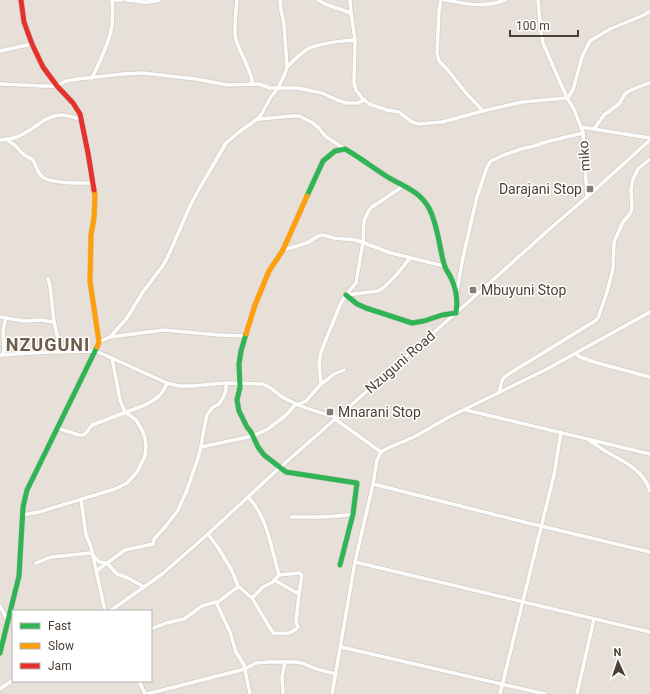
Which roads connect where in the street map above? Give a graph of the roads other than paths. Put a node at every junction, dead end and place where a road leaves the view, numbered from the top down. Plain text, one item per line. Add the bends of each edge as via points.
1 (21, 0) edge
2 (112, 0) edge
3 (122, 0) edge
4 (126, 0) edge
5 (159, 0) edge
6 (237, 0) edge
7 (280, 0) edge
8 (318, 0) edge
9 (350, 0) edge
10 (443, 0) edge
11 (505, 0) edge
12 (538, 0) edge
13 (135, 1) edge
14 (650, 11) edge
15 (350, 13) junction
16 (355, 40) junction
17 (32, 44) junction
18 (0, 51) edge
19 (287, 67) junction
20 (92, 78) junction
21 (0, 84) edge
22 (253, 84) junction
23 (650, 84) edge
24 (57, 86) junction
25 (278, 88) junction
26 (567, 98) junction
27 (365, 100) junction
28 (483, 111) junction
29 (81, 119) junction
30 (256, 120) junction
31 (581, 127) junction
32 (594, 130) junction
33 (583, 133) junction
34 (6, 139) junction
35 (650, 139) edge
36 (0, 140) edge
37 (345, 149) junction
38 (650, 159) edge
39 (94, 183) junction
40 (404, 185) junction
41 (587, 197) junction
42 (363, 242) junction
43 (283, 250) junction
44 (410, 258) junction
45 (444, 266) junction
46 (48, 279) dead end
47 (457, 292) junction
48 (346, 295) junction
49 (650, 312) edge
50 (456, 314) junction
51 (0, 317) edge
52 (6, 318) junction
53 (54, 322) junction
54 (245, 336) junction
55 (110, 338) junction
56 (99, 342) junction
57 (96, 351) junction
58 (61, 352) junction
59 (575, 353) junction
60 (1, 355) edge
61 (112, 358) junction
62 (344, 370) dead end
63 (650, 376) edge
64 (167, 383) junction
65 (226, 383) junction
66 (240, 383) junction
67 (321, 384) junction
68 (499, 393) junction
69 (297, 404) junction
70 (466, 410) junction
71 (125, 412) junction
72 (336, 418) junction
73 (57, 428) junction
74 (560, 432) junction
75 (253, 436) junction
76 (587, 439) junction
77 (201, 447) junction
78 (381, 452) junction
79 (650, 454) edge
80 (280, 467) junction
81 (373, 484) junction
82 (650, 491) edge
83 (248, 497) junction
84 (81, 499) junction
85 (353, 514) junction
86 (23, 515) junction
87 (291, 517) dead end
88 (541, 526) junction
89 (208, 534) junction
90 (650, 552) edge
91 (92, 553) junction
92 (355, 562) junction
93 (36, 563) dead end
94 (107, 564) junction
95 (340, 565) dead end
96 (96, 571) junction
97 (279, 576) junction
98 (274, 580) junction
99 (144, 587) junction
100 (238, 587) junction
101 (299, 594) junction
102 (252, 598) junction
103 (523, 602) junction
104 (217, 603) junction
105 (0, 606) edge
106 (105, 610) edge
107 (111, 610) edge
108 (594, 619) junction
109 (8, 621) junction
110 (152, 629) edge
111 (650, 632) edge
112 (341, 647) junction
113 (0, 653) edge
114 (284, 662) junction
115 (245, 669) junction
116 (336, 674) junction
117 (12, 681) edge
118 (140, 682) edge
119 (502, 684) junction
120 (0, 689) edge
121 (146, 694) edge
122 (250, 694) edge
123 (283, 694) edge
124 (332, 694) edge
125 (500, 694) edge
126 (545, 694) edge
127 (577, 694) edge

1 - 17 street via 24,22
2 - 3 street
2 - 20 street via 111,31
4 - 13 street
5 - 13 street via 145,3
6 - 22 street via 236,39
7 - 19 street
8 - 15 street
9 - 15 street
10 - 11 street via 482,6
10 - 28 street via 437,57
12 - 26 street, miko via 543,43
14 - 26 street via 619,24 590,41
15 - 16 street
16 - 19 street via 310,48
16 - 27 street via 354,83 356,90
17 - 18 street
17 - 24 street via 43,67
19 - 25 street
20 - 22 street via 143,73 228,85
20 - 24 street via 66,81
21 - 24 street
22 - 25 street
23 - 32 street via 625,94 619,104 604,115
24 - 29 street via 73,103
25 - 27 street via 314,91 347,103
25 - 30 street
26 - 28 street via 522,102
26 - 31 street, miko
27 - 28 street via 369,104 399,112 419,124 442,122
29 - 34 street via 55,116 22,135
29 - 39 street
30 - 37 street via 297,116 314,124 325,136
30 - 55 street via 226,143 190,206 164,264
31 - 32 street
31 - 33 street, miko
32 - 35 street
33 - 41 street, miko
33 - 47 street via 521,149 491,161 477,197
34 - 36 street
34 - 39 street via 32,159 43,177 71,183
35 - 41 street, Nzuguni Road
37 - 40 street
37 - 43 street via 335,151 323,161
38 - 68 street via 638,169 633,179 632,208 614,242 613,269 598,318 507,376 502,380
39 - 56 street via 90,281
40 - 42 street via 369,210 364,220
40 - 45 street via 419,195 430,209
41 - 50 street, Nzuguni Road
42 - 43 street via 318,236 309,242
42 - 44 street
42 - 48 street via 356,283
43 - 54 street via 266,277
44 - 45 street
44 - 48 street via 382,289
45 - 47 street
46 - 53 street
47 - 50 street
48 - 50 street via 366,308 410,323
48 - 67 street via 321,352
49 - 59 street
50 - 72 street, Nzuguni Road
51 - 52 street
52 - 53 street
52 - 60 street via 4,349
53 - 58 street
54 - 55 street via 164,330
54 - 66 street via 239,364
55 - 56 street
56 - 57 street
57 - 58 street
57 - 61 street
57 - 73 street
58 - 60 street
59 - 63 street via 594,362
59 - 68 street
61 - 64 street
61 - 71 street via 120,400
62 - 67 street
64 - 65 street via 192,386
64 - 71 street via 158,397
65 - 66 street
65 - 77 street via 223,398 207,415
66 - 69 street via 268,386 285,399
66 - 75 street via 237,405
67 - 69 street via 306,401
68 - 70 street
69 - 72 street
69 - 75 street via 274,425
70 - 74 street
70 - 78 street
71 - 73 street via 92,424 83,435
71 - 84 street via 136,420 144,434 146,447 142,464 123,486
72 - 78 street
72 - 80 street, Nzuguni Road
73 - 86 street via 27,490
74 - 76 street
74 - 88 street via 554,475
75 - 77 street
75 - 80 street via 261,451
76 - 79 street
76 - 82 street via 634,468
77 - 94 street via 178,510 154,539 153,544 125,550
78 - 81 street
80 - 83 street, Nzuguni Road
80 - 85 street via 286,472 357,483
81 - 88 street
81 - 92 street
83 - 89 street, Nzuguni Road
83 - 97 street via 262,518
84 - 86 street
84 - 91 street via 86,535
85 - 87 street
85 - 95 street
86 - 109 street via 19,576
88 - 90 street
88 - 103 street
89 - 99 street, Nzuguni Road
89 - 100 street via 232,571
91 - 93 street via 51,557
91 - 94 street via 99,562
91 - 96 street
92 - 103 street
92 - 112 street
94 - 96 street
94 - 99 street via 117,574
96 - 106 street
97 - 98 street
97 - 101 street via 299,573 302,575
98 - 101 street
98 - 102 street
99 - 107 street, Nzuguni Road
100 - 102 street
100 - 104 street
101 - 102 street via 296,622 298,627 284,634 273,633
103 - 108 street
103 - 119 street
104 - 110 street via 202,606 184,618
104 - 115 street
105 - 109 street
108 - 111 street
108 - 127 street
109 - 113 street
112 - 116 street
112 - 119 street
114 - 115 street via 256,663
114 - 116 street via 297,662
114 - 123 street
115 - 121 street
115 - 122 street
116 - 124 street
117 - 120 street
118 - 121 street
119 - 125 street
119 - 126 street

